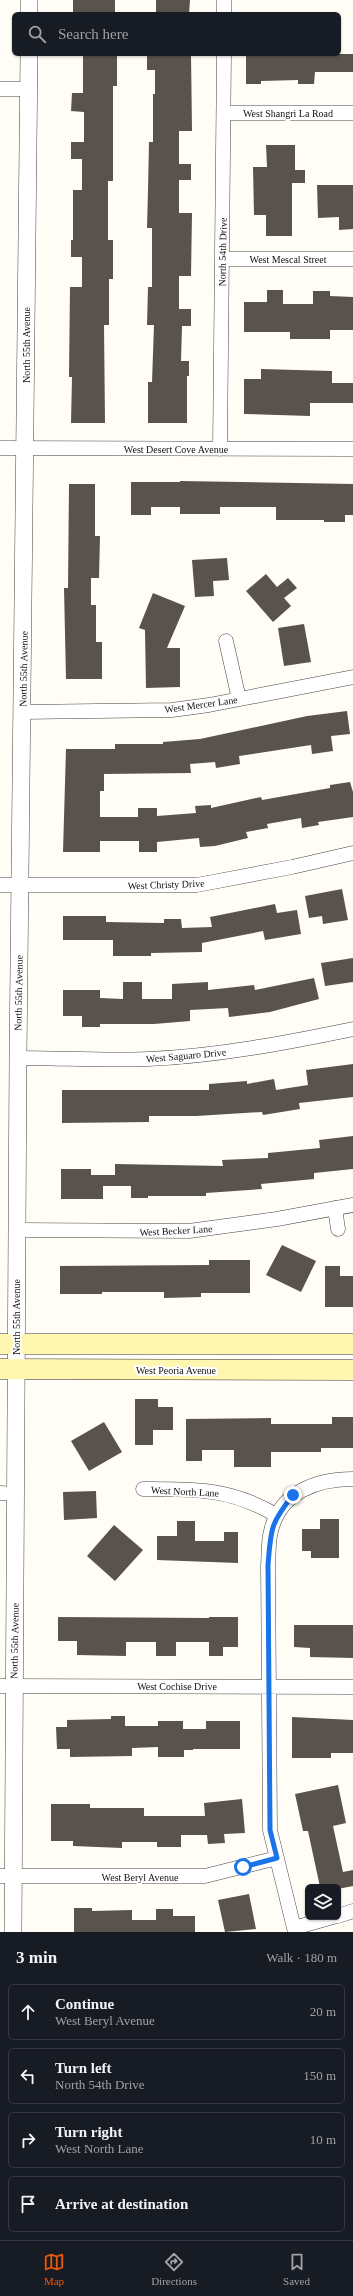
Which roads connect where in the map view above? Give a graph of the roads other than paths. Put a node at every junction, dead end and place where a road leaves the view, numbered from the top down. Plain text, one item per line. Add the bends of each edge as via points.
1 (29, 0) edge
2 (224, 0) edge
3 (29, 12) edge
4 (224, 12) edge
5 (29, 56) edge
6 (224, 56) edge
7 (0, 89) edge
8 (29, 89) junction
9 (224, 113) junction
10 (353, 113) edge
11 (222, 259) junction
12 (353, 259) edge
13 (0, 448) edge
14 (26, 448) junction
15 (220, 449) junction
16 (353, 449) edge
17 (226, 641) dead end
18 (353, 677) edge
19 (239, 699) junction
20 (22, 712) junction
21 (353, 853) edge
22 (0, 885) edge
23 (20, 885) junction
24 (353, 1029) edge
25 (18, 1058) junction
26 (353, 1204) edge
27 (335, 1208) junction
28 (338, 1229) dead end
29 (16, 1230) junction
30 (8, 1344) edge
31 (353, 1344) edge
32 (8, 1369) edge
33 (353, 1370) edge
34 (353, 1479) edge
35 (143, 1489) dead end
36 (8, 1494) edge
37 (276, 1516) junction
38 (7, 1686) edge
39 (269, 1687) junction
40 (353, 1687) edge
41 (277, 1858) junction
42 (7, 1876) edge
43 (353, 1912) edge
44 (341, 1915) edge
45 (324, 1920) edge
46 (294, 1930) edge
47 (13, 1932) edge

1 - 3 street
2 - 4 street
5 - 8 street, North 55th Avenue
6 - 9 street, North 54th Drive
7 - 8 street
8 - 14 street, North 55th Avenue
9 - 10 street, West Shangri La Road
9 - 11 street, North 54th Drive
11 - 12 street, West Mescal Street
11 - 15 street, North 54th Drive
13 - 14 street, West Desert Cove Avenue
14 - 15 street, West Desert Cove Avenue
14 - 20 street, North 55th Avenue
15 - 16 street, West Desert Cove Avenue
17 - 19 street
18 - 19 street, West Mercer Lane
19 - 20 street, West Mercer Lane via 172,710
20 - 23 street, North 55th Avenue
21 - 23 street, West Christy Drive via 197,885
22 - 23 street, West Christy Drive
23 - 25 street, North 55th Avenue
24 - 25 street, West Saguaro Drive via 264,1047 208,1055 148,1059
25 - 29 street, North 55th Avenue
26 - 27 street, West Becker Lane
27 - 28 street
27 - 29 street, West Becker Lane via 189,1231
29 - 30 street, North 55th Avenue
30 - 31 main road
30 - 32 street, North 55th Avenue
32 - 33 main road, West Peoria Avenue
32 - 36 street, North 55th Avenue
34 - 37 street via 334,1479 312,1484 293,1495
35 - 37 street, West North Lane via 209,1491 240,1497
36 - 38 street, North 55th Avenue
37 - 39 street via 271,1532 268,1565
38 - 39 street, West Cochise Drive
38 - 42 street, North 55th Avenue
39 - 40 street, West Cochise Drive
39 - 41 street via 270,1830
41 - 42 street, West Beryl Avenue via 205,1876
41 - 46 street
42 - 47 street, North 55th Avenue
43 - 44 street
45 - 46 street

